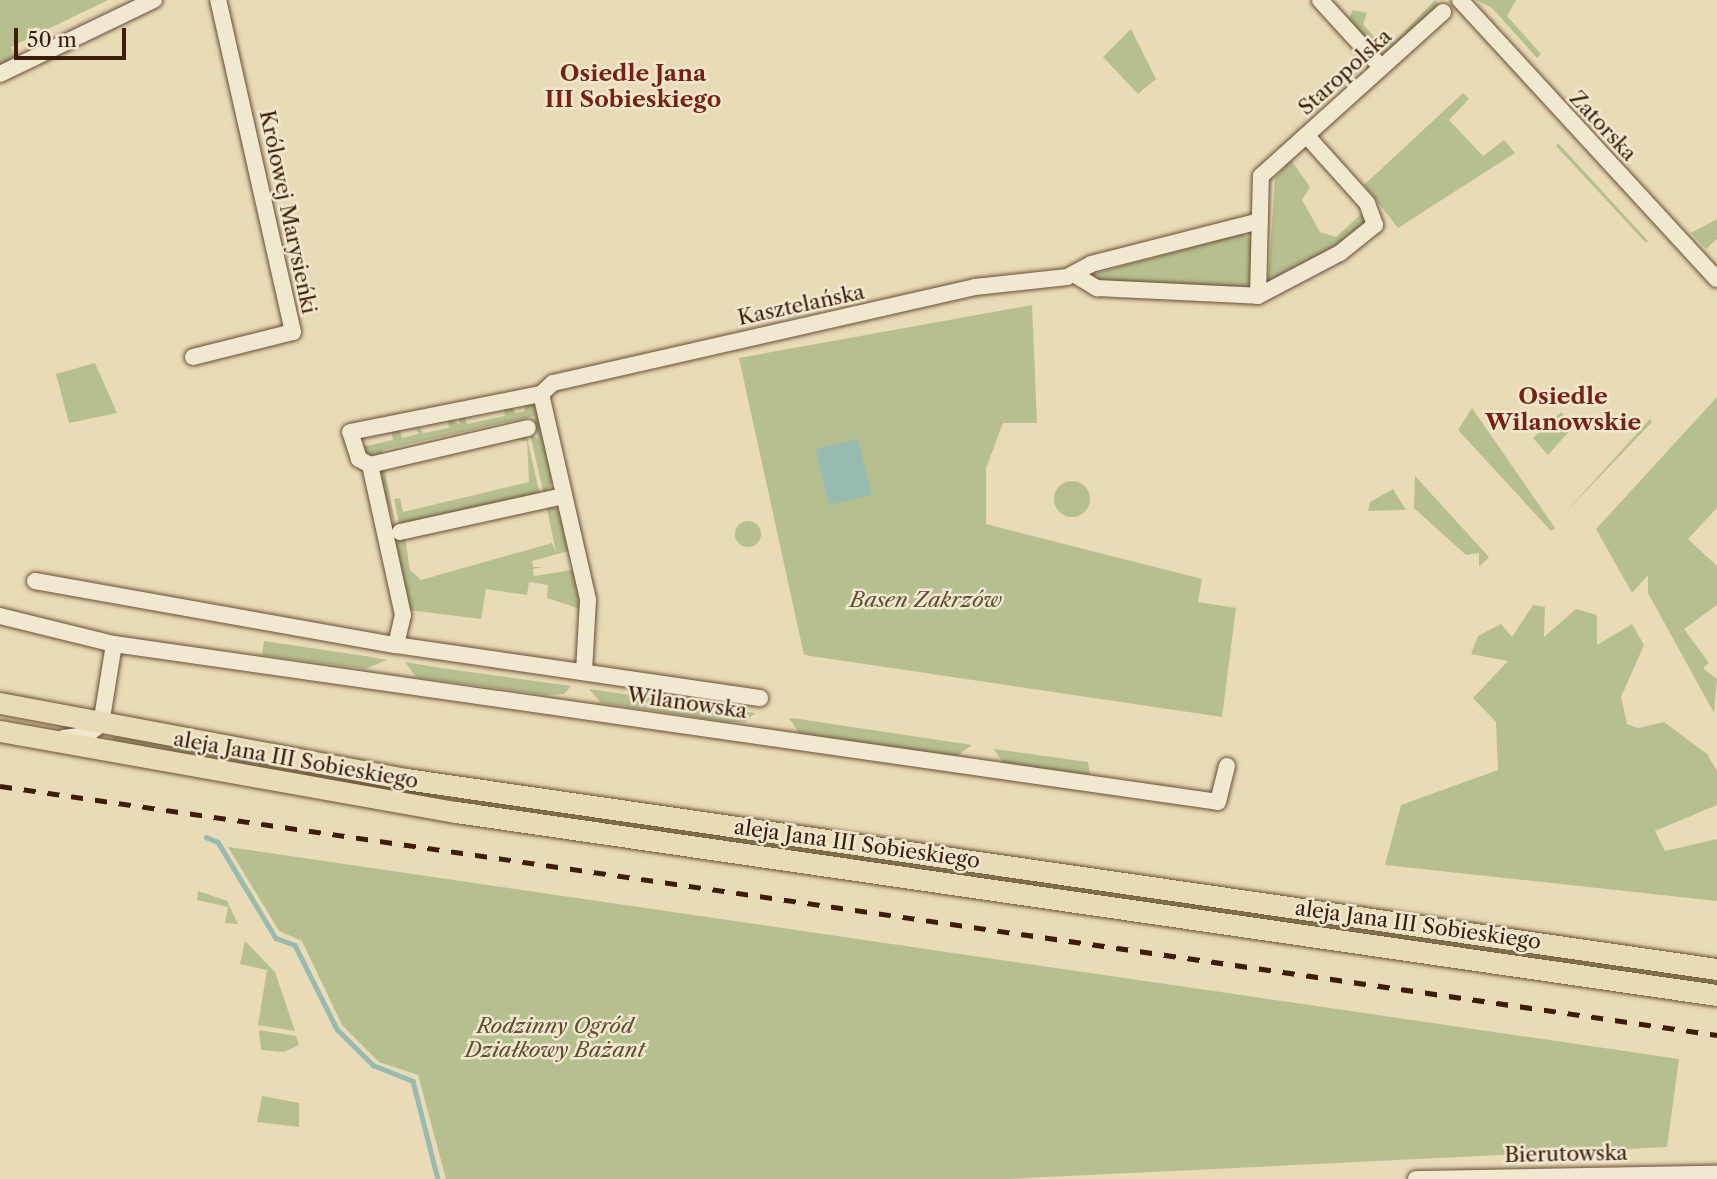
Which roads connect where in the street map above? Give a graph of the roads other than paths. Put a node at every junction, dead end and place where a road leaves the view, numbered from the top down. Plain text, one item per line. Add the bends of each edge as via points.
1 (154, 0) edge
2 (218, 0) edge
3 (1320, 0) edge
4 (1460, 0) edge
5 (1443, 12) dead end
6 (1381, 68) junction
7 (0, 74) edge
8 (1306, 135) junction
9 (1260, 221) junction
10 (1075, 275) junction
11 (1717, 279) edge
12 (1258, 296) junction
13 (193, 357) dead end
14 (541, 394) junction
15 (528, 428) dead end
16 (370, 465) junction
17 (564, 496) junction
18 (400, 532) dead end
19 (35, 581) dead end
20 (0, 616) edge
21 (114, 645) junction
22 (397, 645) junction
23 (584, 671) junction
24 (760, 698) dead end
25 (0, 703) edge
26 (101, 724) junction
27 (0, 732) edge
28 (43, 740) junction
29 (1227, 766) dead end
30 (1717, 969) edge
31 (1717, 995) edge
32 (1717, 1174) edge
33 (1416, 1179) edge

1 - 7 street
2 - 13 street, Królowej Marysieńki via 293,332
3 - 6 street
4 - 11 street, Zatorska
5 - 6 street, Staropolska
6 - 8 street, Staropolska
8 - 9 street, Staropolska via 1261,176
8 - 12 street, Staropolska via 1367,203 1374,225 1329,259
9 - 10 street, Kasztelańska via 1091,264
9 - 12 street
10 - 12 street via 1097,288
10 - 14 street, Kasztelańska via 975,287 553,383
14 - 16 street, Kasztelańska via 350,432 359,458
14 - 17 street
15 - 16 street
16 - 22 street via 403,615
17 - 18 street
17 - 23 street via 588,600
19 - 22 street
20 - 21 street, Wilanowska
21 - 26 street
21 - 29 street, Wilanowska via 1218,802
22 - 23 street
23 - 24 street
25 - 26 main road, aleja Jana III Sobieskiego
26 - 28 street via 87,735
26 - 30 main road, aleja Jana III Sobieskiego via 420,781
27 - 28 main road, aleja Jana III Sobieskiego
28 - 31 main road, aleja Jana III Sobieskiego via 470,814
32 - 33 street, Bierutowska

